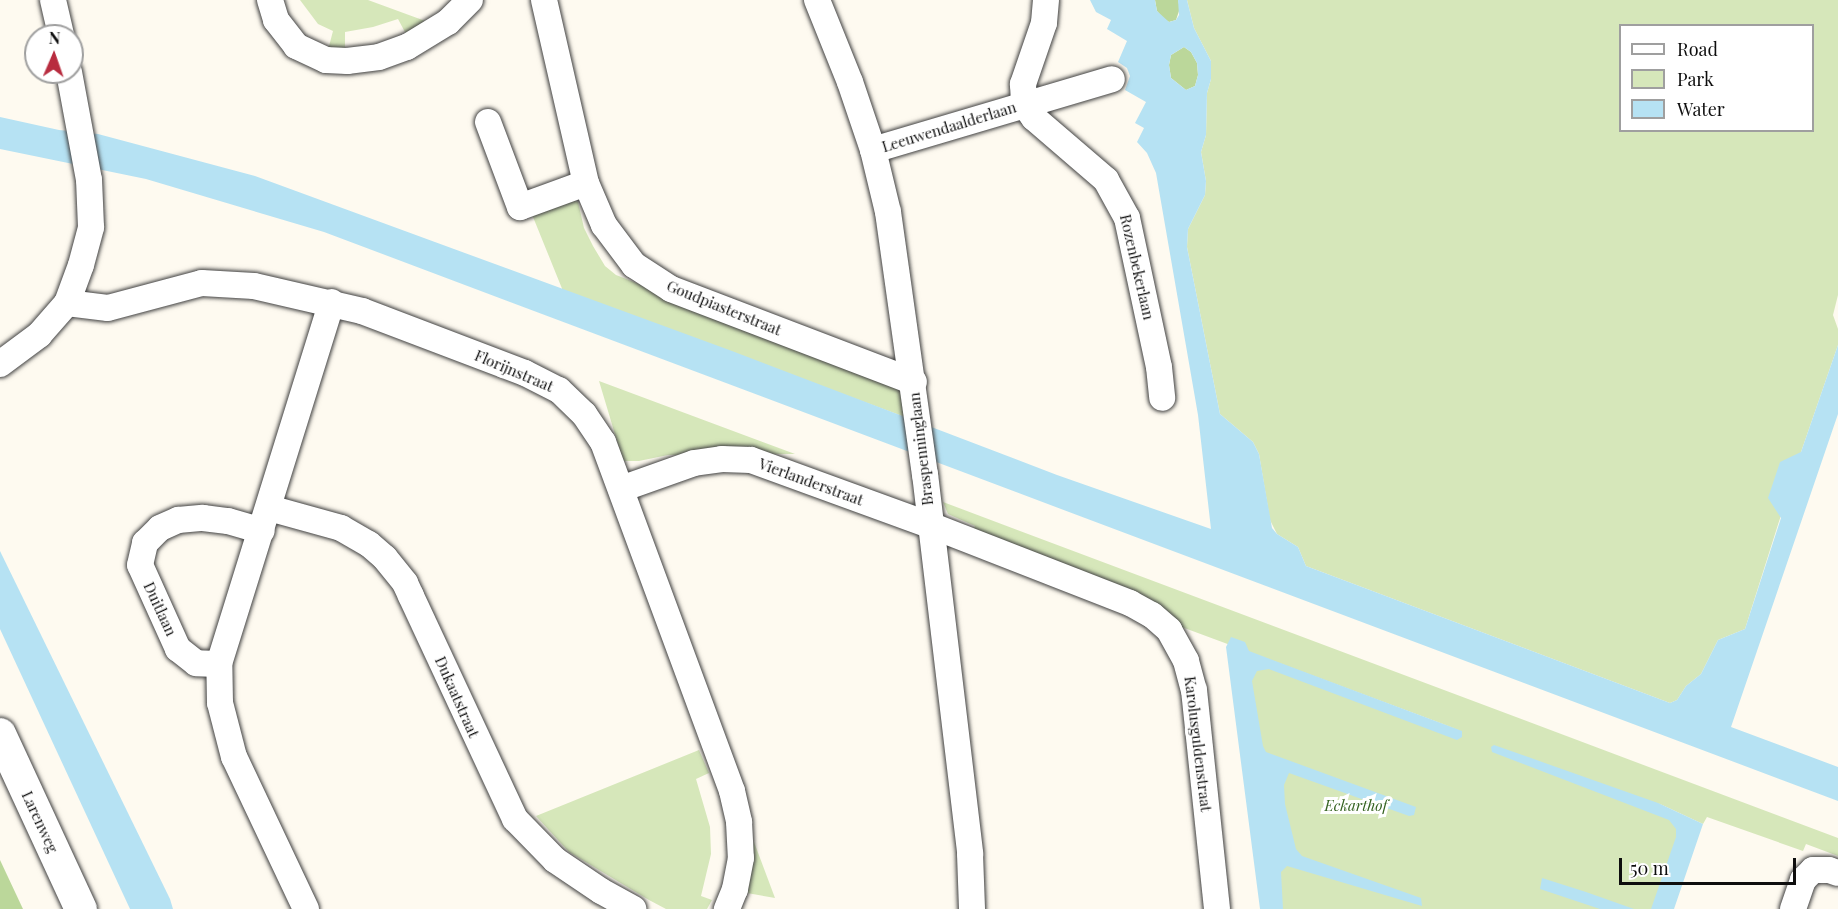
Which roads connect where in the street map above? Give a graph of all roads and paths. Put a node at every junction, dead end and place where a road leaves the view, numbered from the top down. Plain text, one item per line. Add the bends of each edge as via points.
1 (53, 0) edge
2 (270, 0) edge
3 (470, 0) edge
4 (544, 0) edge
5 (817, 0) edge
6 (1046, 0) edge
7 (58, 24) edge
8 (1112, 79) dead end
9 (71, 84) edge
10 (1024, 104) junction
11 (488, 122) dead end
12 (873, 150) junction
13 (586, 183) junction
14 (332, 302) junction
15 (67, 303) junction
16 (0, 364) edge
17 (915, 391) junction
18 (1162, 398) dead end
19 (621, 489) junction
20 (266, 519) junction
21 (930, 525) junction
22 (219, 664) junction
23 (0, 734) edge
24 (1838, 873) edge
25 (81, 909) edge
26 (306, 909) edge
27 (633, 909) edge
28 (727, 909) edge
29 (972, 909) edge
30 (1217, 909) edge
31 (1793, 909) edge

1 - 7 street
2 - 3 street via 276,20 296,46 326,60 347,61 379,57 407,47 448,22
4 - 13 street, Goudpiasterstraat
5 - 12 street, Braspenninglaan
6 - 10 street, Leeuwendaalderlaan via 1044,23 1023,84
8 - 10 street, Leeuwendaalderlaan
9 - 15 street via 89,180 91,227
10 - 12 street, Leeuwendaalderlaan
10 - 18 street, Rozenbekerlaan via 1034,118 1106,180 1127,218
11 - 13 street via 520,207
12 - 17 street, Braspenninglaan via 888,212
13 - 17 street, Goudpiasterstraat via 604,225 634,265 671,289
14 - 15 street, Florijnstraat via 254,286 202,283 108,308
14 - 19 street, Florijnstraat via 362,310 559,390 584,414 603,442
14 - 20 street
15 - 16 street via 39,335
17 - 21 street, Braspenninglaan
19 - 21 street, Vierlanderstraat via 694,463 751,460
19 - 28 street, Florijnstraat via 740,822 741,858
20 - 22 street
20 - 22 street, Duitlaan via 178,520 160,528 145,543 140,565 178,649 196,663
20 - 27 street, Dukaatstraat via 341,528 385,558 405,583 515,819 555,860
21 - 29 street, Braspenninglaan via 970,854
21 - 30 street, Karolusguldenstraat via 1130,603 1169,630 1186,661 1194,690
22 - 26 street via 220,703 234,757
23 - 25 street, Larenweg
24 - 31 street via 1813,870 1803,880

